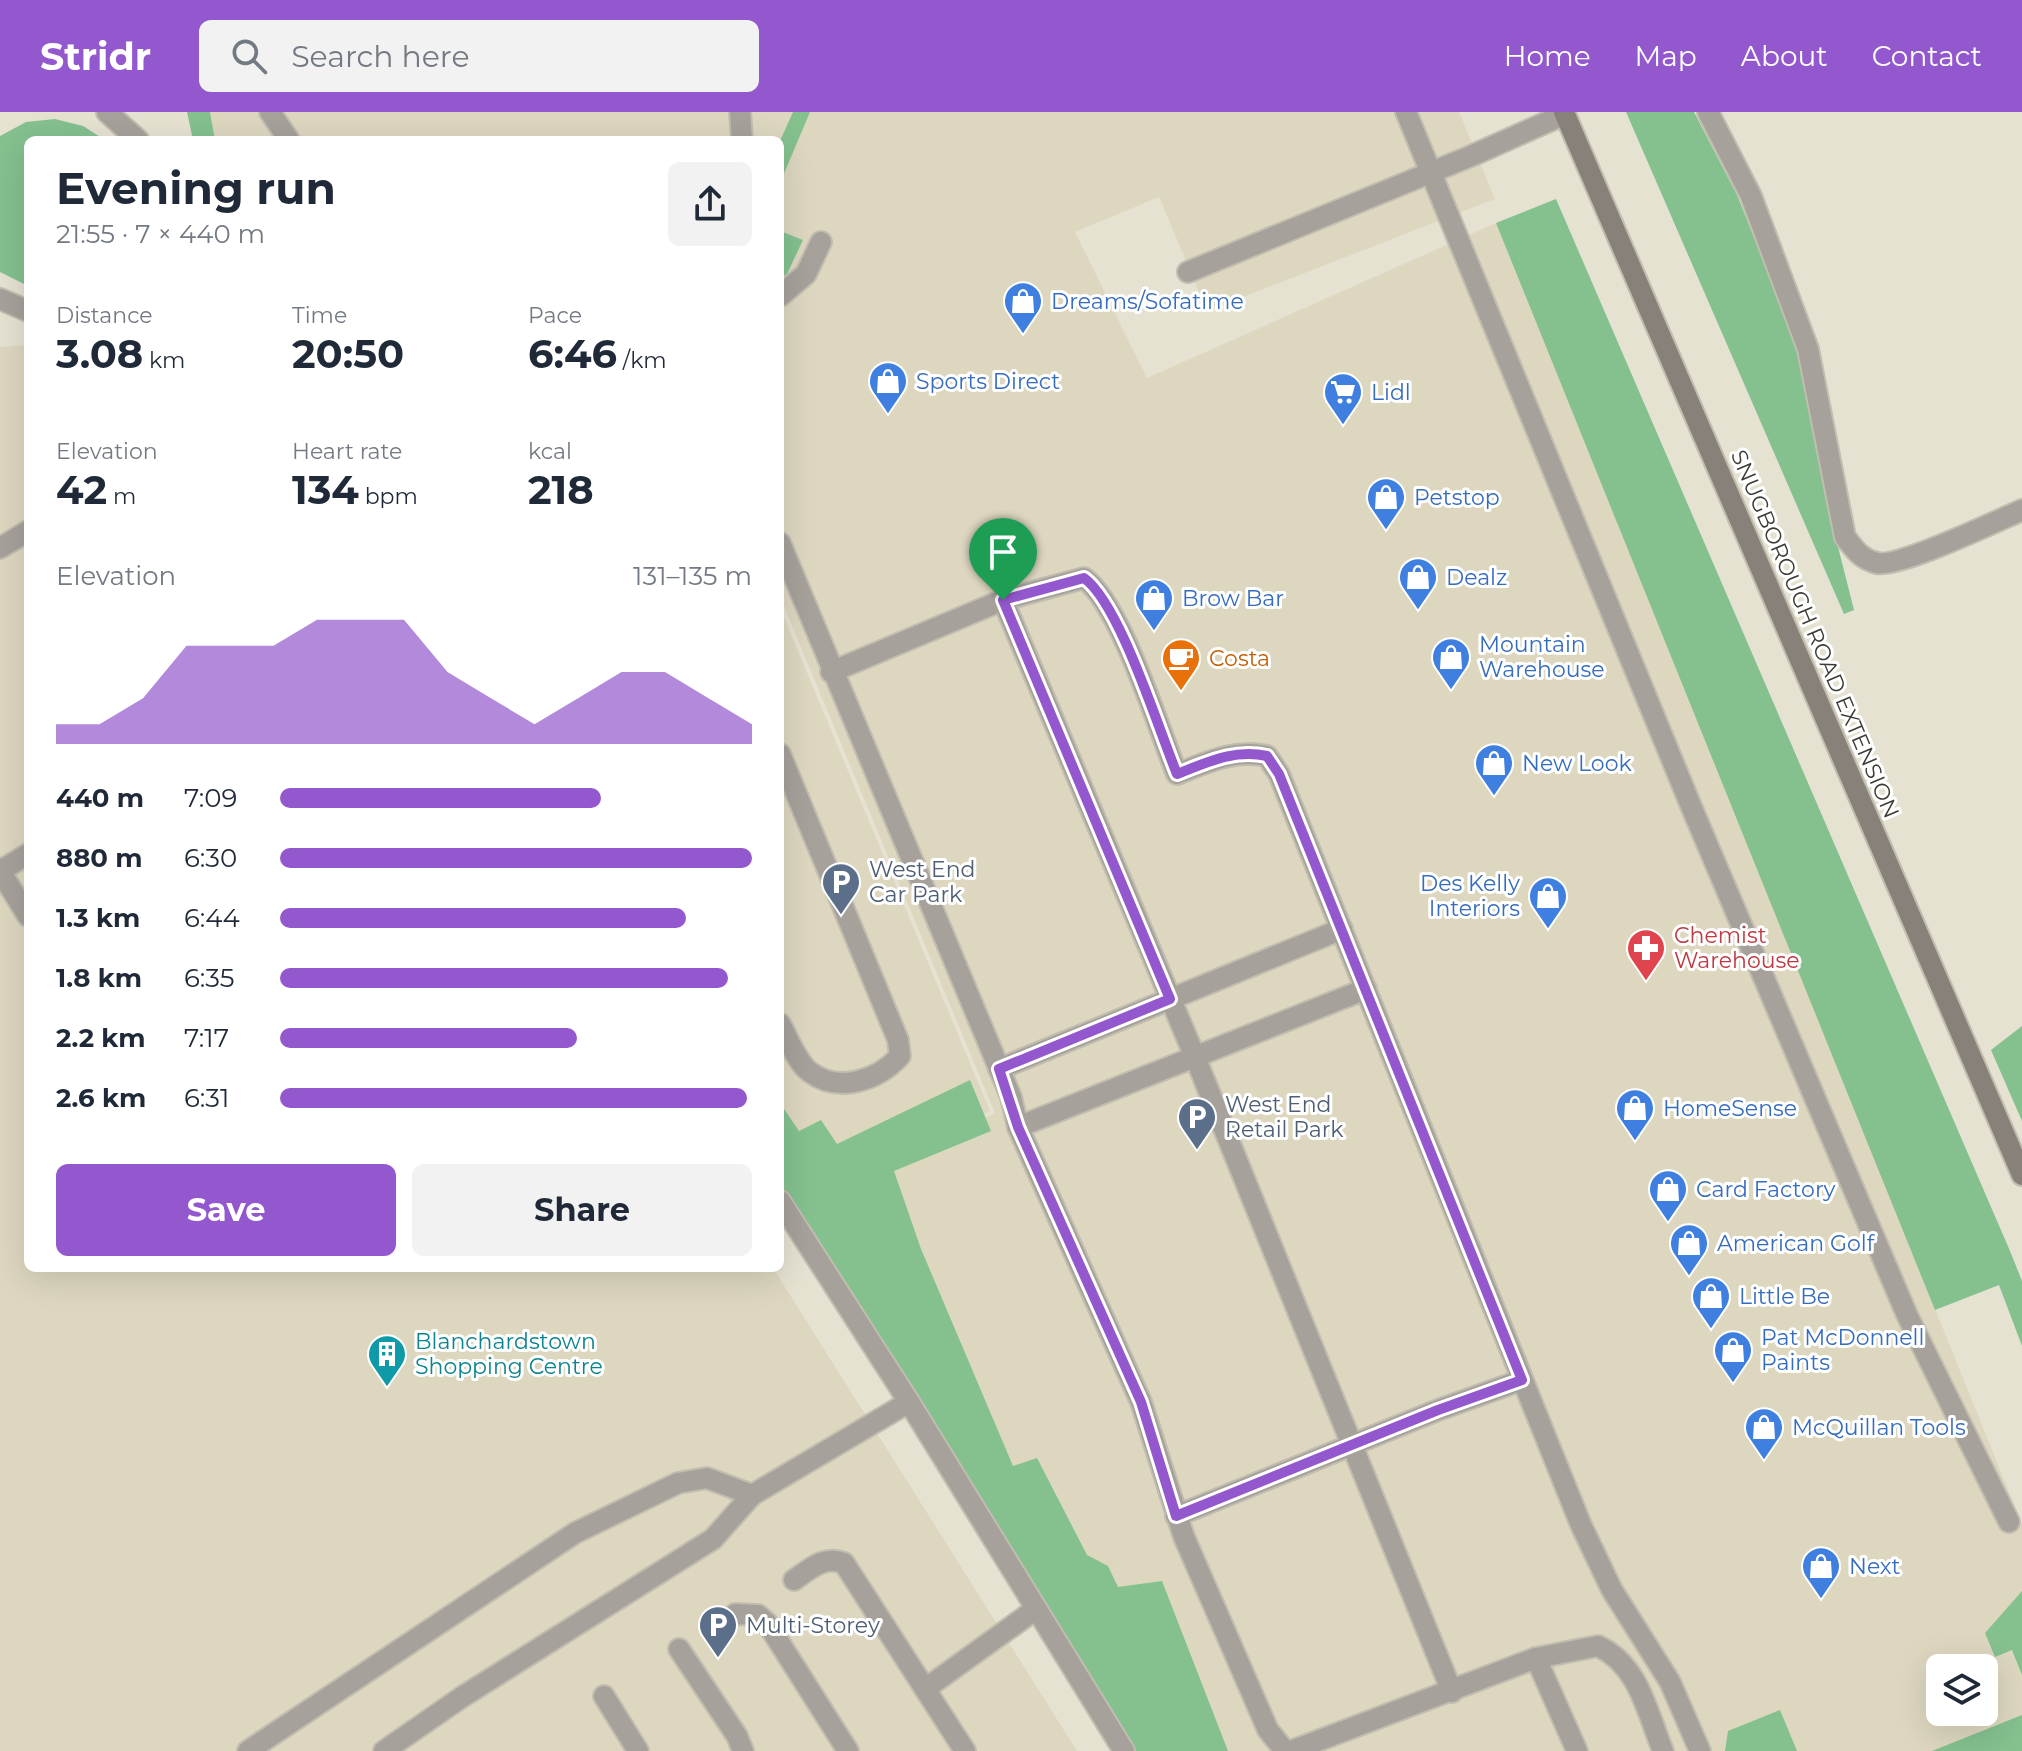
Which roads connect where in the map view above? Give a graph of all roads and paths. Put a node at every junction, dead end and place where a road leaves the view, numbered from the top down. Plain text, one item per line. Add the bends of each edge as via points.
1 (107, 112) edge
2 (270, 112) edge
3 (740, 112) edge
4 (1406, 112) edge
5 (1708, 112) edge
6 (1564, 113) edge
7 (134, 136) edge
8 (286, 136) edge
9 (742, 136) edge
10 (1430, 171) junction
11 (821, 242) dead end
12 (1188, 272) dead end
13 (784, 293) edge
14 (0, 299) edge
15 (24, 309) edge
16 (2022, 510) edge
17 (24, 533) edge
18 (0, 548) edge
19 (784, 553) edge
20 (1003, 600) junction
21 (831, 672) junction
22 (784, 764) edge
23 (24, 856) edge
24 (0, 871) edge
25 (24, 910) edge
26 (1342, 929) junction
27 (1366, 989) junction
28 (1170, 999) junction
29 (784, 1031) edge
30 (1195, 1057) junction
31 (999, 1069) junction
32 (1018, 1127) junction
33 (2022, 1175) edge
34 (784, 1207) edge
35 (1522, 1380) junction
36 (909, 1402) junction
37 (1353, 1445) junction
38 (752, 1495) junction
39 (1176, 1516) junction
40 (2009, 1522) dead end
41 (794, 1580) dead end
42 (1036, 1609) junction
43 (735, 1614) dead end
44 (679, 1649) dead end
45 (1536, 1658) junction
46 (925, 1689) junction
47 (1452, 1692) junction
48 (604, 1696) dead end
49 (248, 1751) edge
50 (384, 1751) edge
51 (638, 1751) edge
52 (743, 1751) edge
53 (848, 1751) edge
54 (965, 1751) edge
55 (1124, 1751) edge
56 (1285, 1751) edge
57 (1291, 1751) edge
58 (1577, 1751) edge
59 (1663, 1751) edge
60 (1700, 1751) edge

1 - 7 street
2 - 8 street
3 - 9 street
4 - 10 street
5 - 16 street via 1751,196 1808,349 1845,537 1860,557 1881,564 1903,559
6 - 10 street
6 - 33 main road, SNUGBOROUGH ROAD EXTENSION
10 - 12 street
10 - 40 street via 1907,1315
11 - 13 street via 806,274
14 - 15 street
17 - 18 street
19 - 21 street
20 - 21 street
20 - 26 street via 1084,578 1095,587 1114,620 1177,774 1225,755 1267,756
20 - 28 street
21 - 31 street
22 - 29 street via 898,1040 900,1056 889,1068 856,1083 824,1079 808,1071
23 - 24 street
24 - 25 street
26 - 27 street
26 - 28 street
27 - 30 street
27 - 35 street
28 - 30 street
28 - 31 street
30 - 32 street
30 - 37 street
31 - 32 street
32 - 39 street via 1141,1402
34 - 36 street
35 - 37 street
35 - 60 street via 1602,1570 1670,1682
36 - 38 street
36 - 42 street
37 - 39 street
37 - 47 street
38 - 49 street via 707,1478 678,1483 575,1533
38 - 50 street via 713,1539
39 - 56 street via 1268,1730
41 - 46 street via 821,1562 844,1563
42 - 46 street
42 - 55 street
43 - 53 street via 758,1615 767,1623
44 - 52 street
45 - 47 street
45 - 58 street
45 - 59 street via 1584,1646 1609,1651 1635,1678
46 - 54 street
47 - 57 street
48 - 51 street

